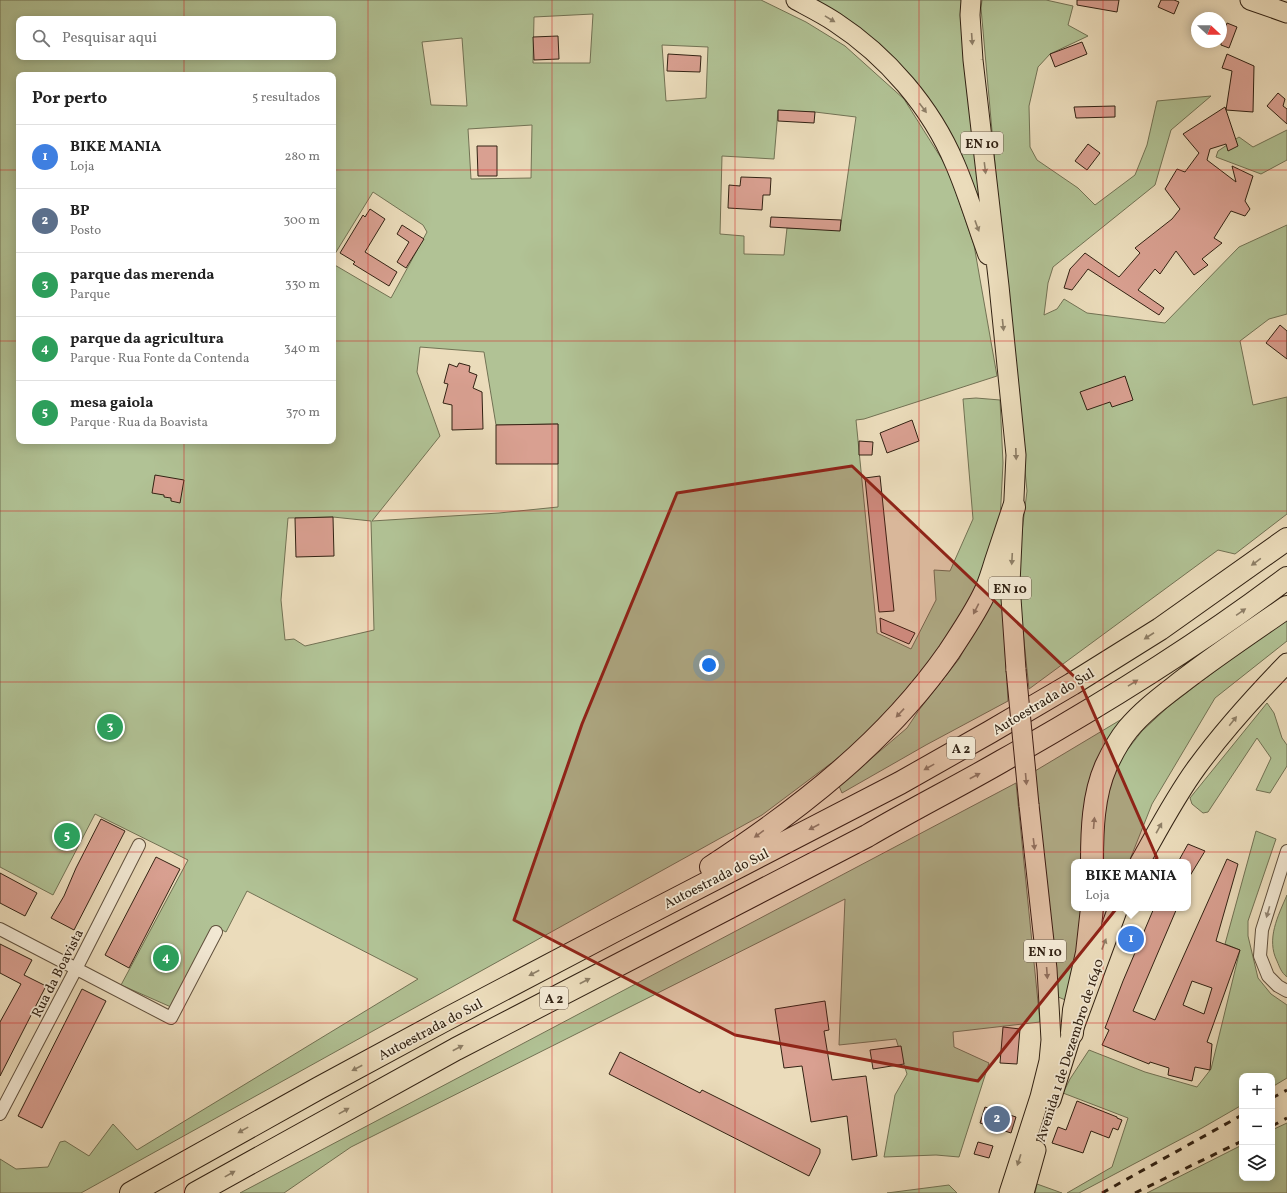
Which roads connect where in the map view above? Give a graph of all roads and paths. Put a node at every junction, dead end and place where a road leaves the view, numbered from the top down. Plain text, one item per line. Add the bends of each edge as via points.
1 (796, 0) edge
2 (971, 0) edge
3 (1250, 0) edge
4 (1287, 13) edge
5 (999, 286) junction
6 (1014, 506) junction
7 (1287, 539) edge
8 (1287, 578) edge
9 (1287, 607) edge
10 (1287, 663) edge
11 (1205, 664) junction
12 (1088, 711) junction
13 (139, 845) dead end
14 (1287, 851) edge
15 (1092, 859) edge
16 (1142, 859) edge
17 (1092, 911) edge
18 (1117, 911) edge
19 (0, 929) edge
20 (618, 929) junction
21 (216, 932) dead end
22 (76, 969) junction
23 (1287, 991) edge
24 (1072, 1033) junction
25 (0, 1114) edge
26 (1019, 1192) edge
27 (131, 1193) edge
28 (196, 1193) edge

1 -> 5 main road via 836,23 877,54 896,73 930,116 955,163
2 -> 5 main road, EN 10 via 973,60
3 - 4 main road
5 -> 6 main road, EN 10 via 1016,455
6 -> 20 highway via 986,589 972,617 928,681 905,707 852,761 799,805 746,844
6 -> 26 main road, Avenida 1 de Dezembro de 1640 / EN 10, bridge via 1010,584 1051,1040 1049,1061
7 -> 20 highway, Autoestrada do Sul / A 2 via 1160,629 997,728 900,783
12 -> 8 highway, A 2 via 1213,632
9 - 11 highway
16 -> 10 main road via 1196,768 1236,718
11 - 12 highway via 1130,701
15 -> 11 highway via 1095,807 1106,767 1115,748 1138,718
28 -> 12 highway, A 2 via 456,1049 867,836
13 - 22 street, Rua da Boavista
14 -> 23 street via 1262,930 1260,956 1268,976
17 - 24 highway via 1087,953 1074,1010
24 -> 18 main road, Avenida 1 de Dezembro de 1640 / EN 10
19 - 22 street
20 -> 27 highway, Autoestrada do Sul / A 2 via 333,1081
21 - 22 street via 171,1018
22 - 25 street, Rua da Boavista
24 - 26 main road, Avenida 1 de Dezembro de 1640 / EN 10

